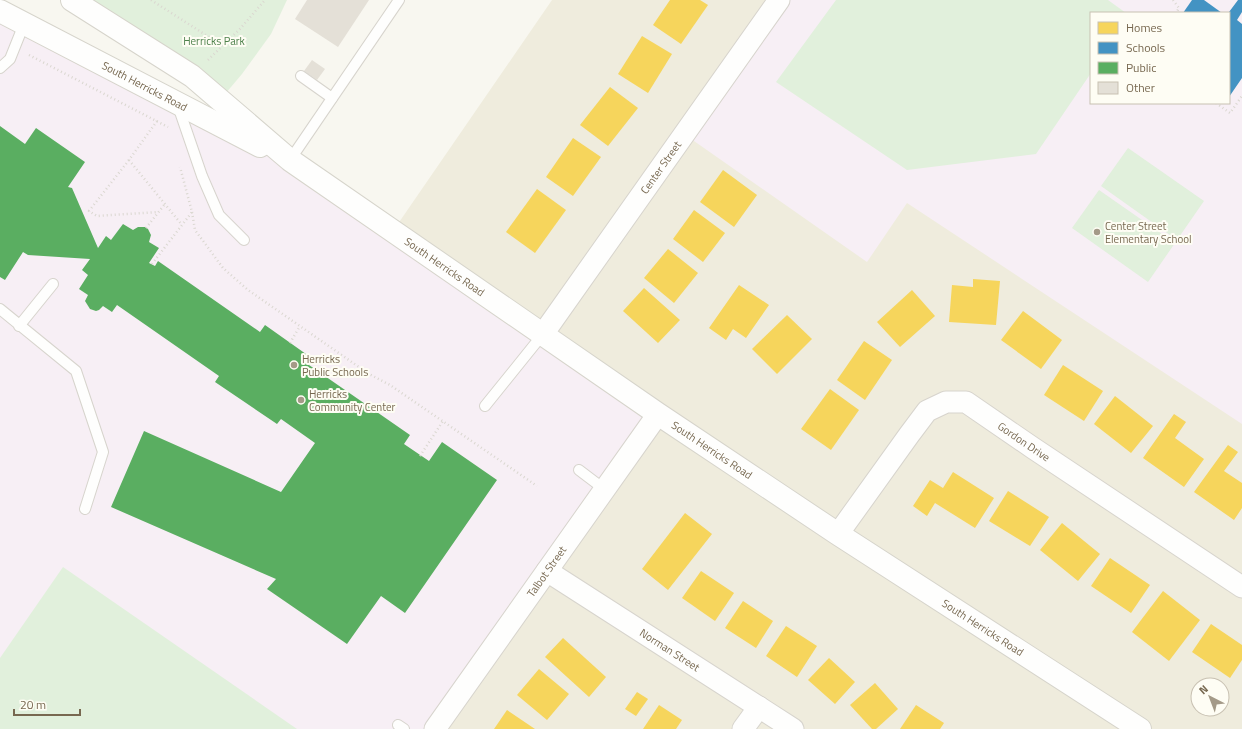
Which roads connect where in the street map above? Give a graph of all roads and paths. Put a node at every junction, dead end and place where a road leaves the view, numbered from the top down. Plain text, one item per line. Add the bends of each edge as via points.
1 (72, 0) edge
2 (151, 0) edge
3 (265, 0) edge
4 (399, 0) edge
5 (779, 0) edge
6 (1173, 0) edge
7 (0, 11) edge
8 (1177, 12) edge
9 (24, 24) junction
10 (223, 46) junction
11 (14, 47) junction
12 (0, 68) edge
13 (192, 76) junction
14 (301, 76) dead end
15 (1242, 96) edge
16 (332, 98) junction
17 (177, 104) junction
18 (1217, 104) edge
19 (157, 122) junction
20 (173, 130) dead end
21 (129, 160) junction
22 (290, 160) junction
23 (165, 204) junction
24 (158, 212) junction
25 (192, 212) dead end
26 (146, 228) dead end
27 (244, 240) dead end
28 (152, 264) dead end
29 (53, 284) dead end
30 (0, 309) edge
31 (19, 326) junction
32 (300, 326) junction
33 (543, 334) junction
34 (290, 343) dead end
35 (485, 406) dead end
36 (658, 414) junction
37 (443, 421) junction
38 (420, 456) dead end
39 (579, 470) dead end
40 (537, 486) dead end
41 (604, 489) junction
42 (85, 509) dead end
43 (838, 534) junction
44 (547, 571) junction
45 (1242, 587) edge
46 (759, 707) junction
47 (435, 729) edge
48 (743, 729) edge
49 (793, 729) edge
50 (1140, 729) edge

1 - 13 main road, South Herricks Road
2 - 10 path
3 - 10 path
4 - 16 lane
5 - 33 street, Center Street
6 - 8 path via 1179,8
7 - 9 main road, South Herricks Road
9 - 11 lane
9 - 17 main road, South Herricks Road
10 - 13 path
11 - 12 lane via 10,59
11 - 19 path
13 - 22 main road, South Herricks Road
14 - 16 lane
15 - 18 path via 1230,113
16 - 22 lane
17 - 19 path
17 - 22 main road, South Herricks Road
17 - 27 lane via 202,176 220,215
19 - 20 path
19 - 21 path
21 - 23 path
21 - 24 path via 89,211 97,216
22 - 33 main road, South Herricks Road
23 - 24 path
23 - 28 path via 182,225
24 - 26 path
25 - 32 path via 195,230 223,268 248,290
29 - 31 lane
30 - 31 lane
31 - 42 lane via 76,372 103,452
32 - 34 path
32 - 37 path
33 - 35 lane
33 - 36 main road, South Herricks Road
36 - 41 street, Talbot Street
36 - 43 main road, South Herricks Road
37 - 38 path
37 - 40 path
39 - 41 lane
41 - 44 street, Talbot Street
43 - 45 street, Gordon Drive via 927,411 946,402 966,402
43 - 50 main road, South Herricks Road
44 - 46 street, Norman Street
44 - 47 street, Talbot Street
46 - 48 street
46 - 49 street, Norman Street

